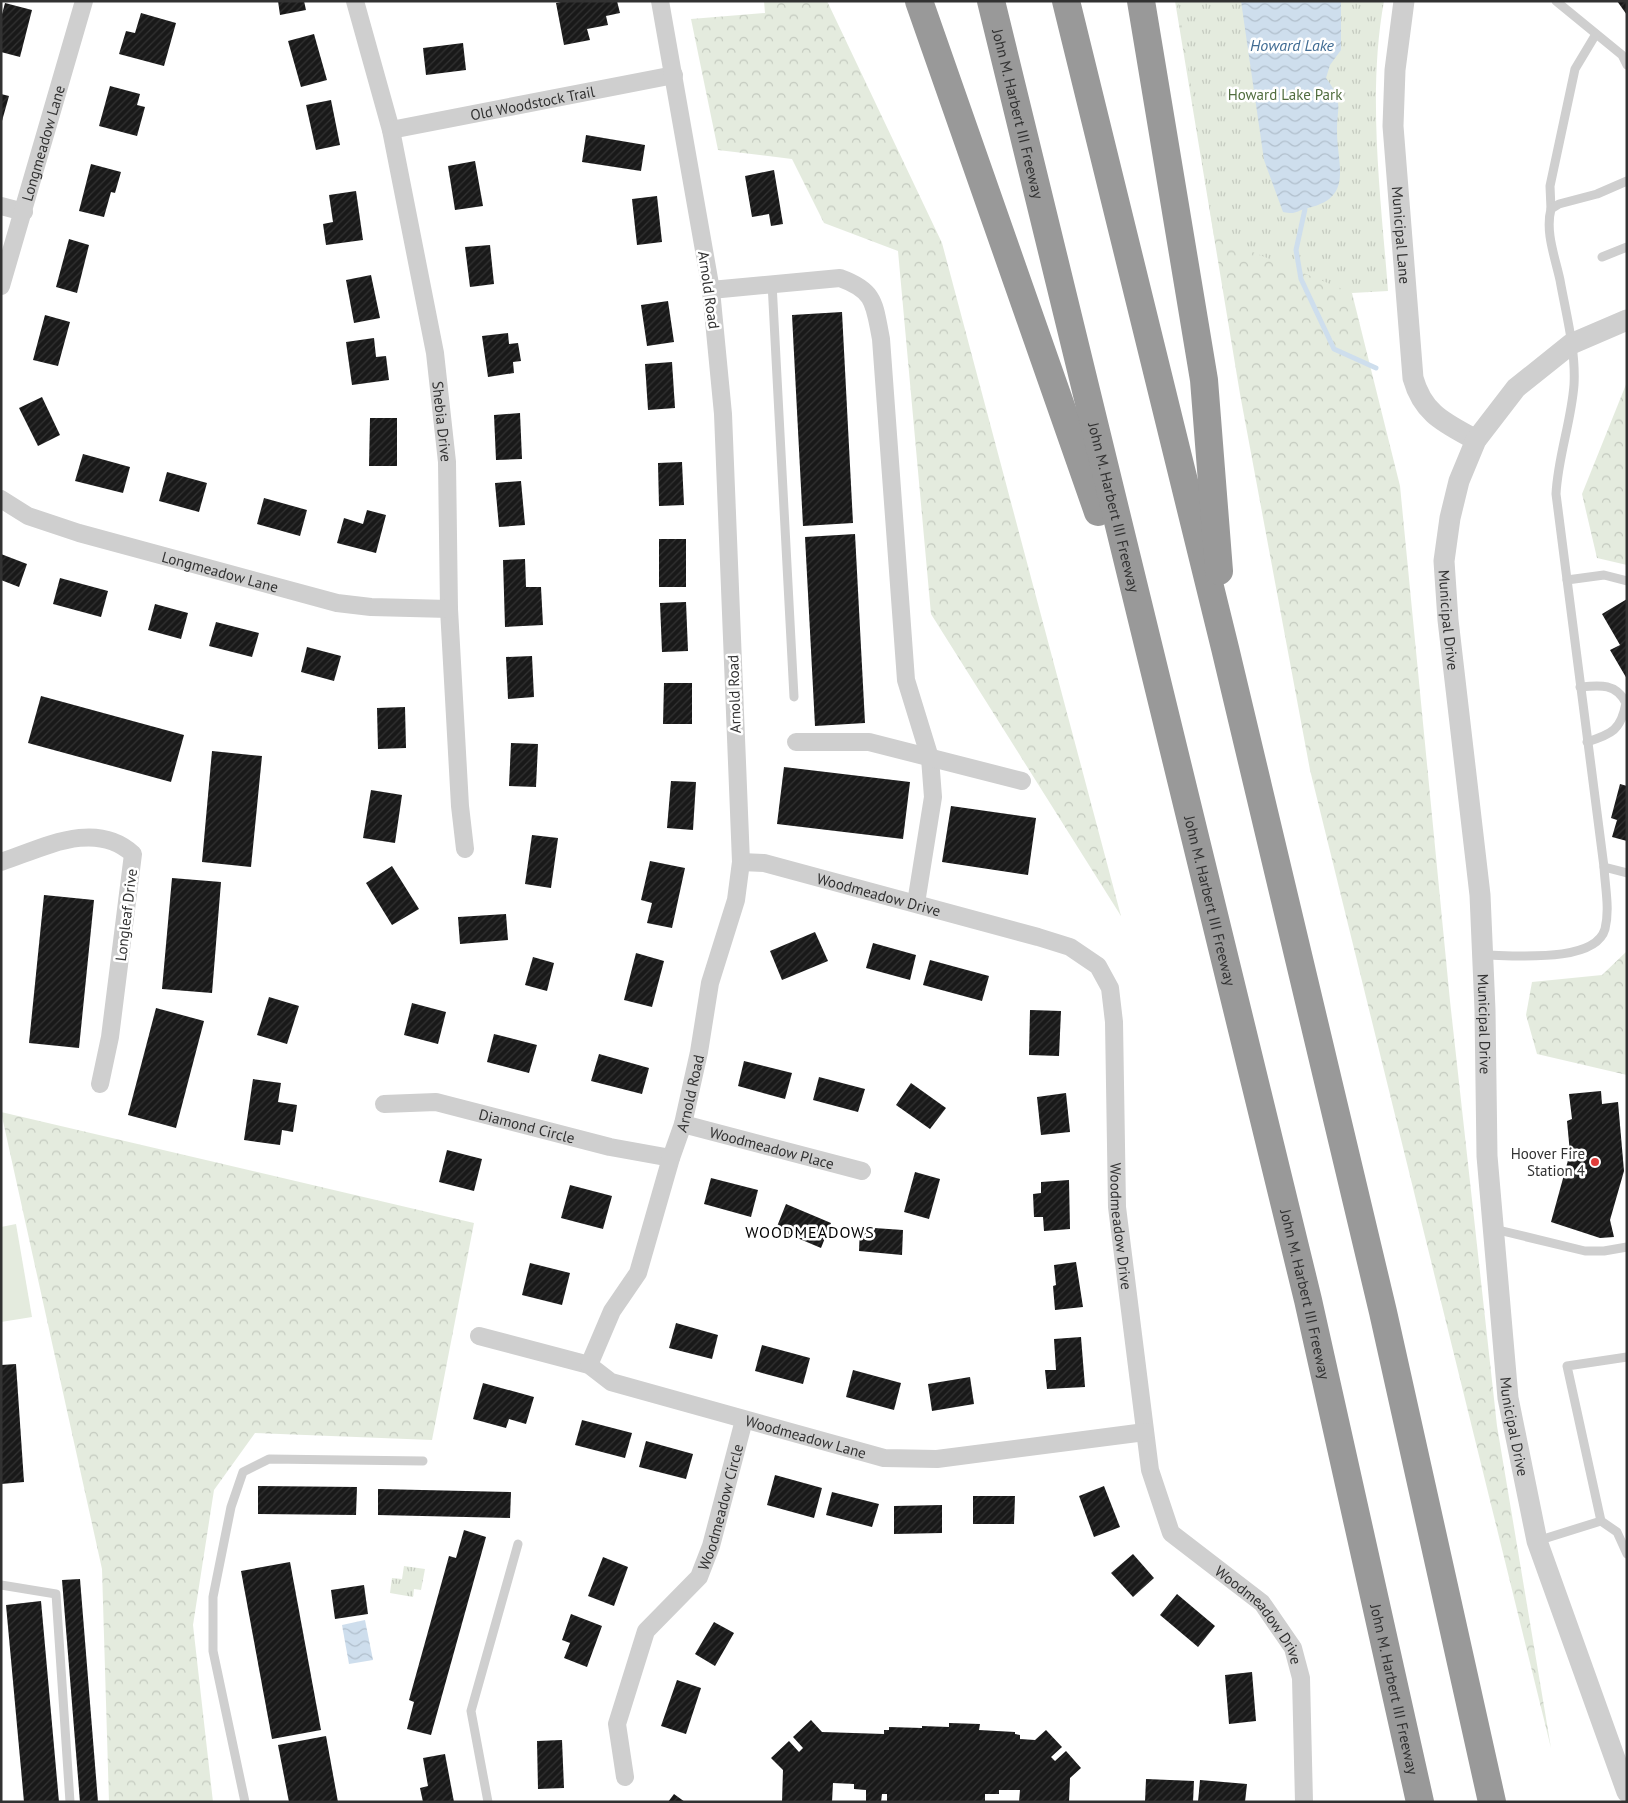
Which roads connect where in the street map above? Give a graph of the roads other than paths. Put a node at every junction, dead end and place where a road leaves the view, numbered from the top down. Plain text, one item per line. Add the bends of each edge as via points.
1 (84, 1) edge
2 (356, 1) edge
3 (660, 1) edge
4 (919, 1) edge
5 (991, 1) edge
6 (1066, 1) edge
7 (1141, 1) edge
8 (1404, 1) edge
9 (1556, 1) edge
10 (1596, 34) junction
11 (1627, 65) edge
12 (674, 75) junction
13 (391, 130) junction
14 (1626, 181) edge
15 (1, 206) edge
16 (1551, 209) junction
17 (24, 212) junction
18 (1627, 247) edge
19 (1602, 257) dead end
20 (772, 283) junction
21 (1, 286) edge
22 (711, 290) junction
23 (1627, 320) edge
24 (1571, 344) junction
25 (1476, 440) junction
26 (1, 498) edge
27 (1567, 580) junction
28 (1627, 581) edge
29 (449, 609) junction
30 (1224, 648) junction
31 (1151, 665) junction
32 (1580, 686) junction
33 (794, 698) dead end
34 (796, 742) dead end
35 (1587, 742) junction
36 (930, 758) junction
37 (1022, 780) dead end
38 (465, 849) dead end
39 (1, 862) edge
40 (741, 862) junction
41 (1604, 867) junction
42 (1627, 873) edge
43 (916, 902) junction
44 (1483, 955) junction
45 (100, 1084) dead end
46 (384, 1104) dead end
47 (682, 1124) junction
48 (670, 1158) junction
49 (862, 1171) dead end
50 (1494, 1229) junction
51 (1627, 1247) edge
52 (479, 1336) dead end
53 (1627, 1357) edge
54 (589, 1366) junction
55 (744, 1420) junction
56 (1145, 1432) junction
57 (423, 1461) dead end
58 (1601, 1521) junction
59 (1537, 1541) junction
60 (518, 1544) dead end
61 (1627, 1554) edge
62 (1, 1585) edge
63 (625, 1777) dead end
64 (1627, 1792) edge
65 (70, 1802) edge
66 (245, 1802) edge
67 (488, 1802) edge
68 (1304, 1802) edge
69 (1420, 1802) edge
70 (1492, 1802) edge

1 - 17 street, Longmeadow Lane
2 - 13 street, Shebia Drive
3 - 12 street, Arnold Road
4 - 31 highway
5 - 31 highway, John M. Harbert III Freeway
6 - 30 highway
7 - 30 highway via 1204,380
8 - 25 street, Municipal Lane via 1395,70 1393,126 1413,378 1418,395 1429,411
9 - 10 lane
10 - 11 lane via 1622,55
10 - 16 lane via 1575,69 1550,186
12 - 13 street, Old Woodstock Trail
12 - 22 street, Arnold Road
13 - 29 street, Shebia Drive via 435,353 447,462
14 - 16 lane
15 - 17 street
16 - 24 lane via 1547,223
17 - 21 street, Longmeadow Lane
18 - 19 lane
20 - 22 street
20 - 33 lane
20 - 36 street via 840,278 858,285 873,300 881,339 906,680
22 - 40 street, Arnold Road via 722,414
23 - 24 street, Municipal Drive
24 - 25 street, Municipal Drive via 1516,388
24 - 27 lane via 1574,384 1557,466 1556,494
25 - 44 street, Municipal Drive via 1459,481 1444,562 1480,895
26 - 29 street, Longmeadow Lane via 28,516 78,533 338,603
27 - 28 lane via 1604,575
27 - 32 lane
29 - 38 street, Shebia Drive
30 - 70 highway via 1383,1312
31 - 69 highway, John M. Harbert III Freeway via 1308,1300
32 - 35 lane
32 - 35 lane via 1615,688 1626,703 1617,728 1606,736
34 - 36 street via 869,742
35 - 41 lane
36 - 37 street
36 - 43 street via 933,796
39 - 45 street, Longleaf Drive via 68,839 90,836 111,839 133,854 110,1036
40 - 43 street, Woodmeadow Drive via 764,864
40 - 47 street, Arnold Road via 736,900 710,983 699,1052
41 - 42 lane
41 - 44 lane via 1607,912 1604,931 1594,944 1583,951
43 - 56 street, Woodmeadow Drive via 1070,947 1098,966 1110,988 1114,1022 1117,1208
44 - 50 street, Municipal Drive via 1487,1156
46 - 48 street, Diamond Circle via 436,1102 610,1147
47 - 48 street, Arnold Road
47 - 49 street, Woodmeadow Place
48 - 54 street, Arnold Road via 638,1273 612,1311
50 - 51 lane via 1585,1251 1604,1252
50 - 59 street, Municipal Drive via 1508,1398
52 - 54 street, Woodmeadow Lane
53 - 58 lane via 1567,1366
54 - 55 street, Woodmeadow Lane via 611,1382
55 - 56 street, Woodmeadow Lane via 884,1458 907,1460 937,1459
55 - 63 street, Woodmeadow Circle via 711,1546 699,1577 646,1631 617,1724
56 - 68 street, Woodmeadow Drive via 1150,1470 1171,1533 1262,1603 1293,1648 1301,1678
57 - 66 lane via 269,1459 243,1472 231,1507 213,1597 213,1651
58 - 59 lane
58 - 61 lane via 1617,1532
59 - 64 street, Municipal Drive
60 - 67 lane via 471,1711
62 - 65 lane via 56,1594

